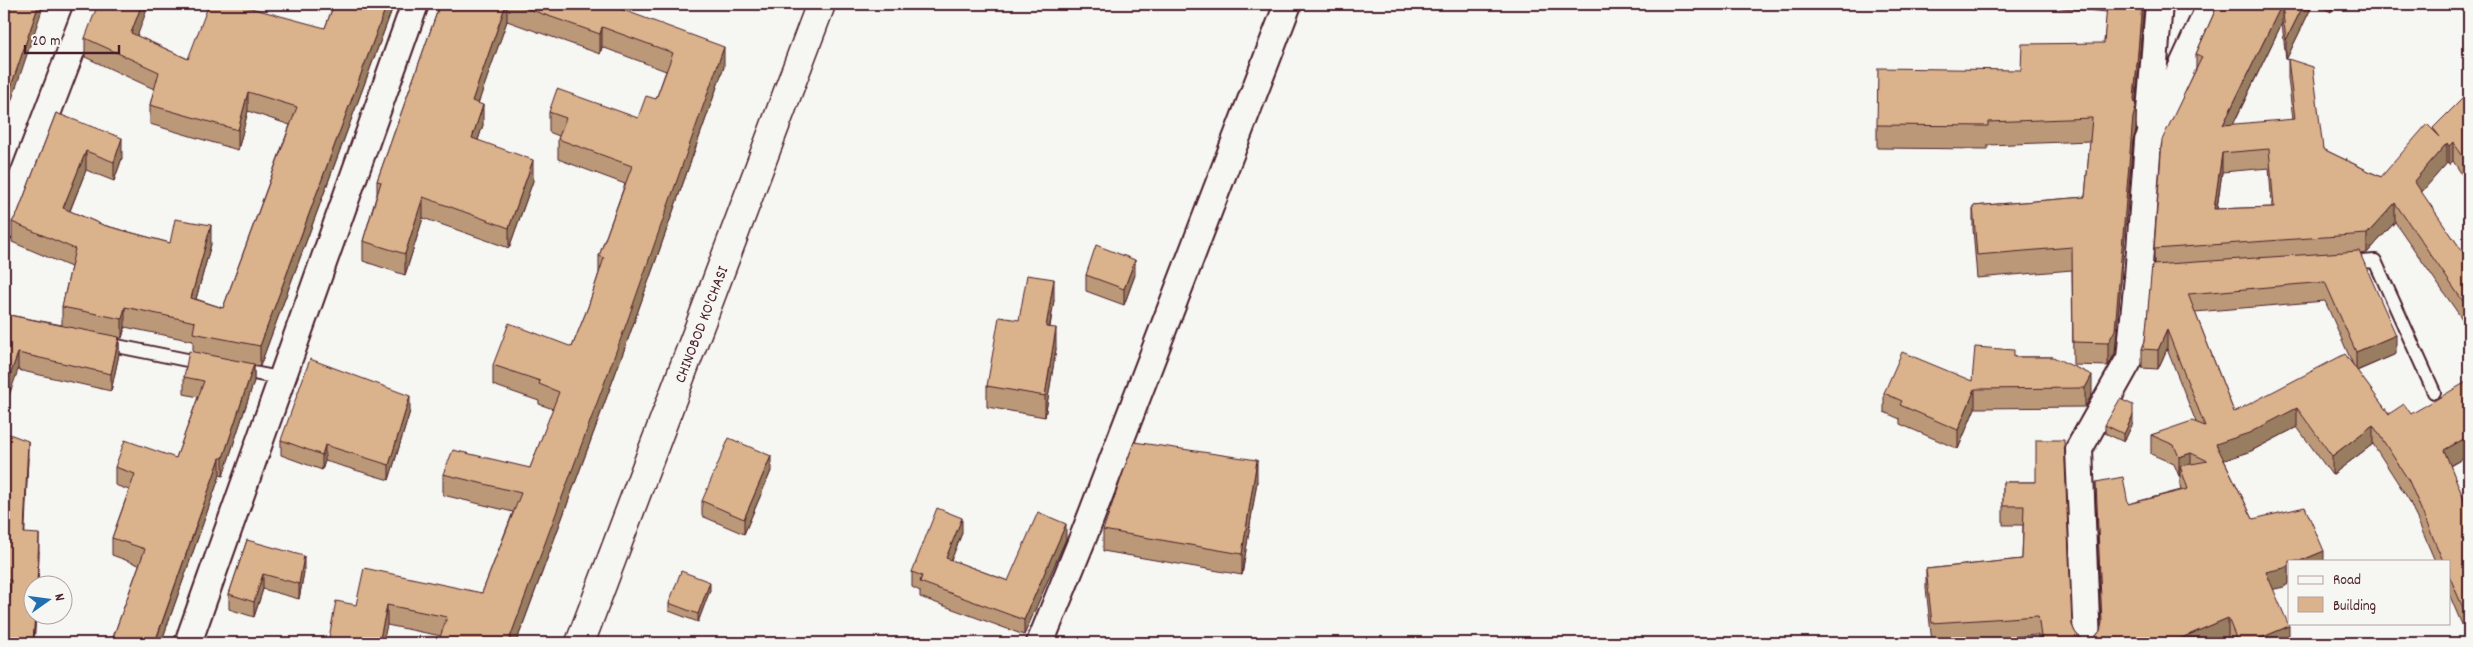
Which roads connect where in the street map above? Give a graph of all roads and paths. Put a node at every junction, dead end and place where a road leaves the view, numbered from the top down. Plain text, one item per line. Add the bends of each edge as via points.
1 (89, 4) edge
2 (415, 4) edge
3 (821, 4) edge
4 (1288, 4) edge
5 (2158, 4) edge
6 (2210, 4) edge
7 (2148, 141) junction
8 (4, 226) edge
9 (2335, 264) edge
10 (91, 340) edge
11 (284, 379) junction
12 (2434, 392) dead end
13 (188, 643) edge
14 (580, 643) edge
15 (1040, 643) edge
16 (2087, 643) edge

1 - 8 street
2 - 11 street
3 - 14 street, CHINOBOD KO'CHASI
4 - 15 street
5 - 7 street
6 - 7 street
7 - 16 street via 2143,277 2130,358 2079,449
9 - 12 lane via 2375,261
10 - 11 lane
11 - 13 street

